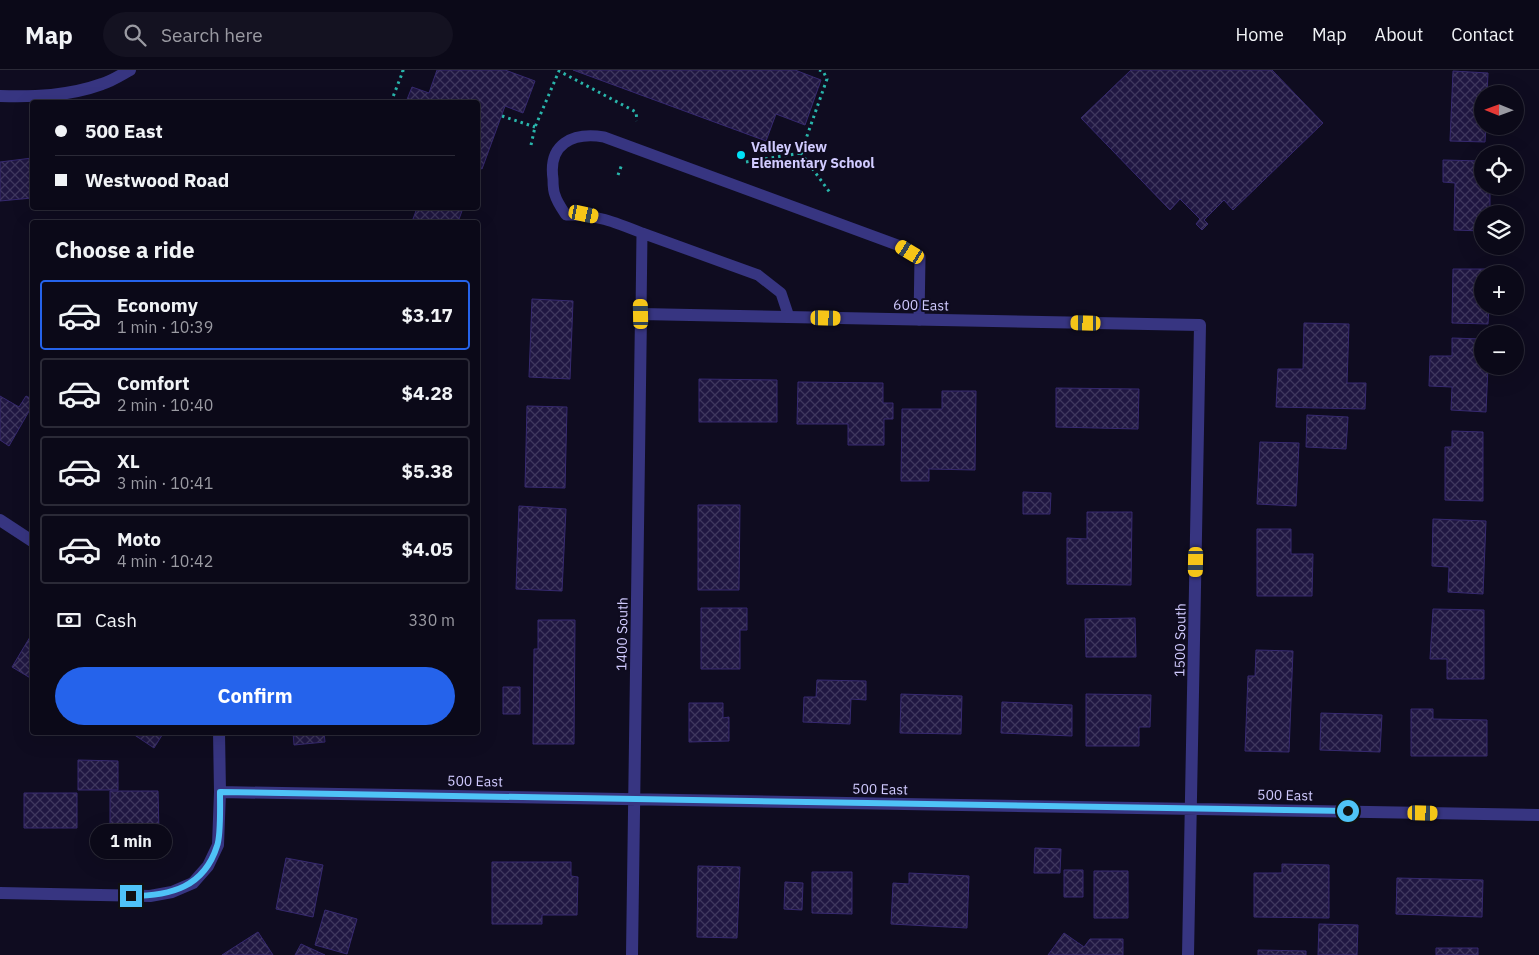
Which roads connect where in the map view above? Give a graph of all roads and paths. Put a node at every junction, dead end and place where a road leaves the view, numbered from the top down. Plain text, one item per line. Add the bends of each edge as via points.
1 (130, 70) edge
2 (400, 70) edge
3 (819, 70) edge
4 (0, 96) edge
5 (392, 100) edge
6 (502, 116) dead end
7 (637, 121) dead end
8 (535, 127) junction
9 (531, 145) dead end
10 (801, 153) junction
11 (624, 159) dead end
12 (746, 162) dead end
13 (618, 175) dead end
14 (831, 194) dead end
15 (642, 232) junction
16 (641, 314) junction
17 (789, 317) junction
18 (920, 320) junction
19 (1200, 325) joint
20 (0, 520) edge
21 (30, 540) edge
22 (219, 735) edge
23 (220, 792) junction
24 (634, 799) junction
25 (1192, 809) junction
26 (1539, 815) edge
27 (0, 893) edge
28 (632, 955) edge
29 (1188, 955) edge

1 - 4 street via 103,84 64,94
2 - 5 path via 403,71
3 - 10 path via 827,79
6 - 8 path
7 - 8 path via 636,112 559,71
8 - 9 path
10 - 12 path
10 - 14 path
11 - 13 path
15 - 16 lane
15 - 17 lane via 758,275 780,293
15 - 18 lane via 584,214 566,215 554,195 552,160 558,148 579,136 604,137 900,246 920,258
16 - 17 street, 600 East
16 - 24 street, 1400 South
17 - 18 street, 600 East
18 - 19 street, 600 East
19 - 25 street, 1500 South
20 - 21 street
22 - 23 street
23 - 24 street, 500 East
23 - 27 street via 218,845 208,866 193,883 172,892 150,896
24 - 25 street, 500 East
24 - 28 street, 1400 South
25 - 26 street, 500 East
25 - 29 street, 1500 South

